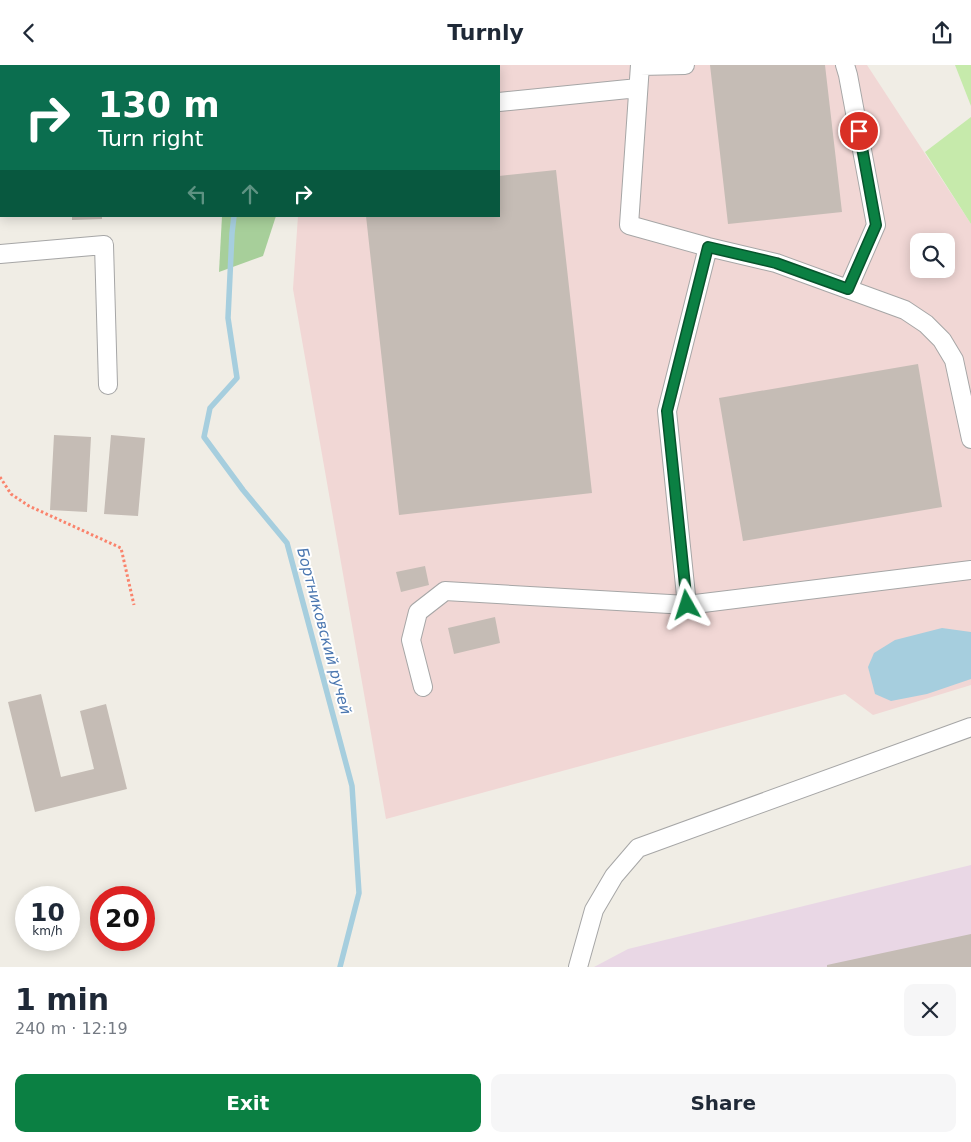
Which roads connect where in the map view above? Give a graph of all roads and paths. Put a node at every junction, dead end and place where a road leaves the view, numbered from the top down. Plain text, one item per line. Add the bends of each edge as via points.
1 (640, 65) edge
2 (685, 65) edge
3 (845, 65) edge
4 (638, 88) junction
5 (500, 102) edge
6 (708, 247) junction
7 (0, 255) edge
8 (848, 289) junction
9 (108, 385) dead end
10 (971, 439) edge
11 (0, 477) edge
12 (971, 570) edge
13 (134, 605) dead end
14 (687, 605) junction
15 (423, 687) dead end
16 (971, 727) edge
17 (578, 967) edge

1 - 2 lane
1 - 4 lane
3 - 8 lane via 876,225
4 - 5 lane
4 - 6 lane via 629,225
6 - 8 lane via 776,263
6 - 14 lane via 667,411
7 - 9 lane via 104,245
8 - 10 lane via 905,310 942,340 954,359
11 - 13 path via 11,494 30,506 121,548
12 - 14 lane
14 - 15 lane via 445,591 418,612 411,640
16 - 17 lane via 638,848 614,876 594,910

